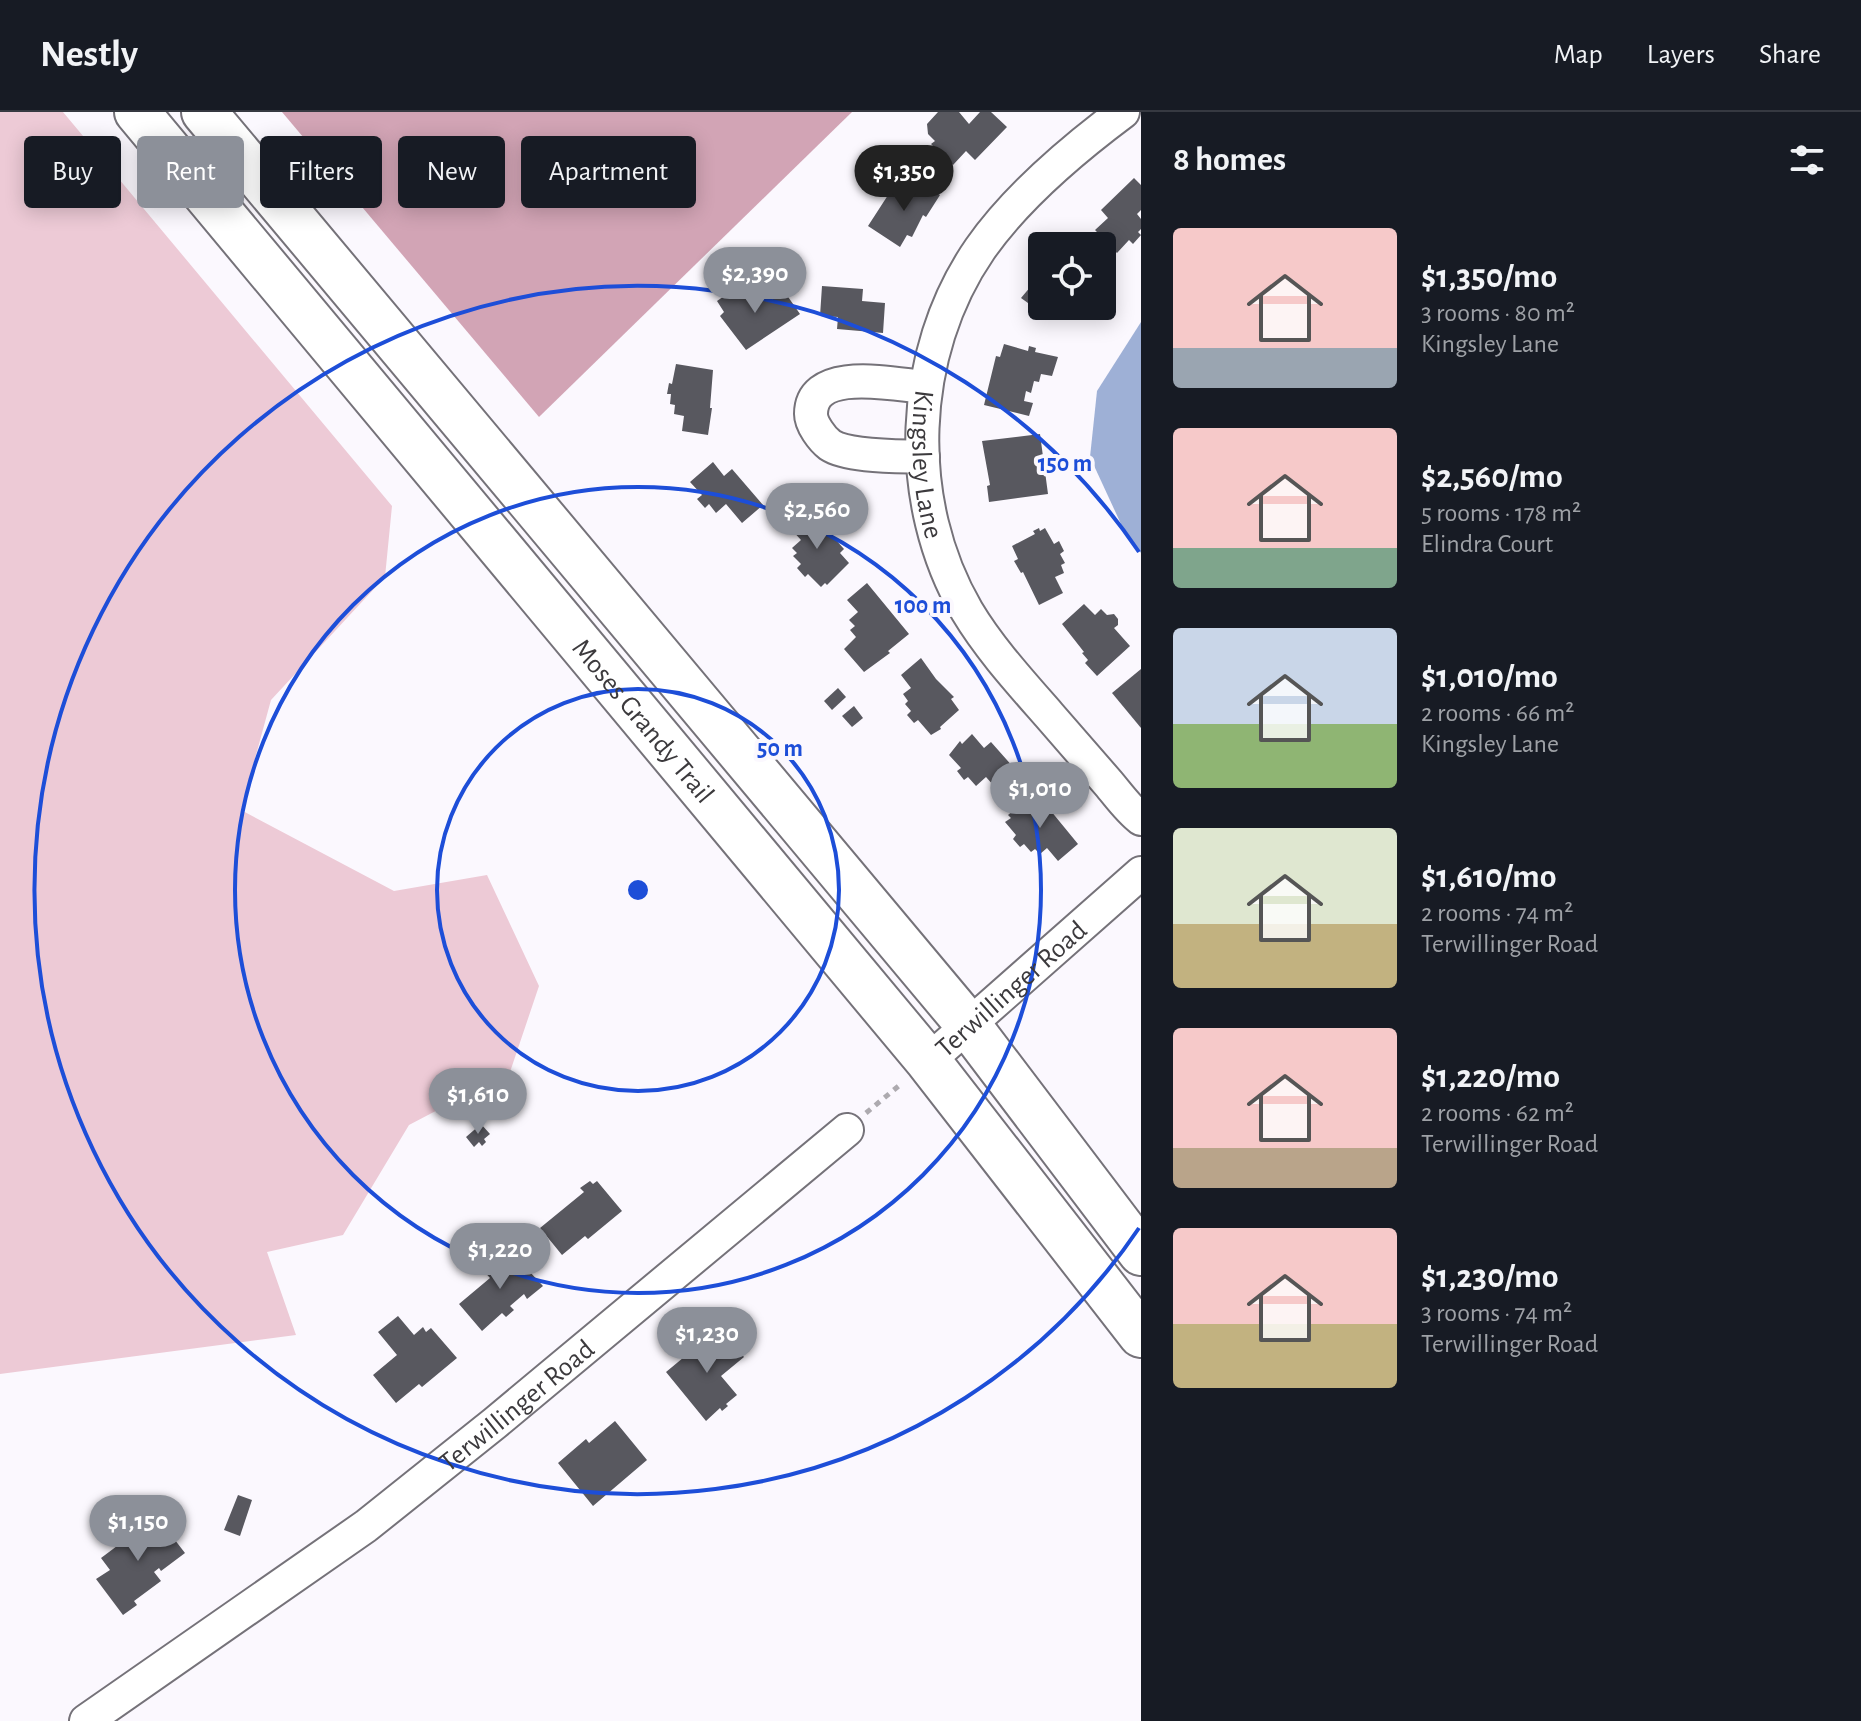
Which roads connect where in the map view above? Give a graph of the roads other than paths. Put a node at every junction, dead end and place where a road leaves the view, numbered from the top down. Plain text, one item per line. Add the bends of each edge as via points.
1 (137, 112) edge
2 (204, 112) edge
3 (1123, 112) edge
4 (925, 387) junction
5 (923, 457) junction
6 (1141, 819) edge
7 (1141, 873) edge
8 (969, 1026) junction
9 (928, 1061) junction
10 (847, 1130) road end
11 (1141, 1253) edge
12 (1141, 1335) edge
13 (86, 1721) edge

1 - 9 main road, Moses Grandy Trail
2 - 8 main road, Moses Grandy Trail
3 - 4 street, Kingsley Lane via 1070,152 981,248 938,334
4 - 5 street, Kingsley Lane
4 - 5 street via 853,380 830,385 810,414 831,446
5 - 6 street, Kingsley Lane via 930,517 968,612 1019,680
7 - 8 street, Terwillinger Road
8 - 9 street, Terwillinger Road
8 - 11 main road, Moses Grandy Trail
9 - 12 main road, Moses Grandy Trail
10 - 13 street, Terwillinger Road via 366,1526

